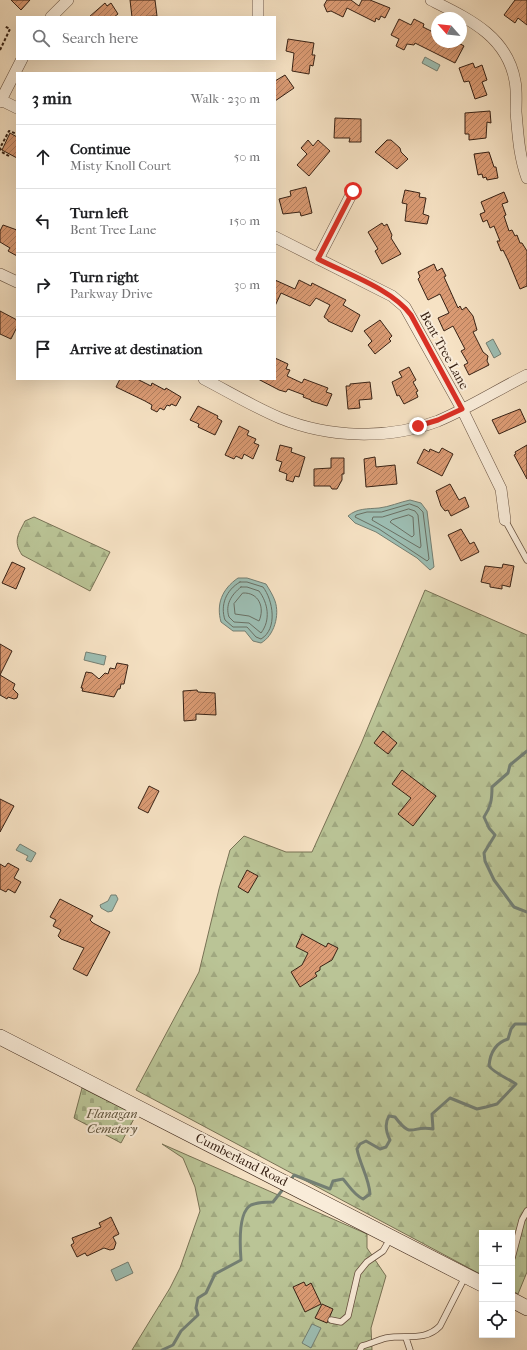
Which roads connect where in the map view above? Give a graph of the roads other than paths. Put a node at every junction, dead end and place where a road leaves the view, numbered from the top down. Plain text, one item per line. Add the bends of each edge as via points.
1 (68, 0) edge
2 (258, 0) edge
3 (432, 0) edge
4 (52, 16) edge
5 (258, 16) edge
6 (22, 60) edge
7 (1, 101) edge
8 (16, 108) edge
9 (527, 178) edge
10 (353, 191) dead end
11 (276, 238) edge
12 (318, 259) junction
13 (0, 274) edge
14 (16, 282) edge
15 (527, 375) edge
16 (206, 380) edge
17 (462, 409) junction
18 (506, 520) joint
19 (527, 560) edge
20 (0, 1037) edge
21 (527, 1211) edge
22 (392, 1237) junction
23 (515, 1247) edge
24 (466, 1275) junction
25 (479, 1282) edge
26 (515, 1302) edge
27 (527, 1308) edge
28 (331, 1320) dead end
29 (406, 1338) junction
30 (360, 1350) edge
31 (410, 1350) edge

1 - 4 street
2 - 5 street
3 - 9 street via 471,20 487,32 504,51 515,83 518,142
6 - 7 street
7 - 8 street
10 - 12 street
11 - 12 street, Bent Tree Lane
12 - 17 street, Bent Tree Lane via 392,296 405,307
13 - 14 street
15 - 17 street
16 - 17 street via 279,418 332,432 394,432 438,420
17 - 18 street, Bent Tree Lane via 501,489
18 - 19 lane
20 - 22 main road, Cumberland Road
21 - 23 lane
22 - 24 main road, Cumberland Road
22 - 28 lane via 383,1251 367,1262 358,1273 348,1316 341,1322
24 - 25 main road, Cumberland Road
24 - 29 lane via 440,1326 434,1332
26 - 27 main road
29 - 30 lane via 385,1338 362,1346
29 - 31 lane

